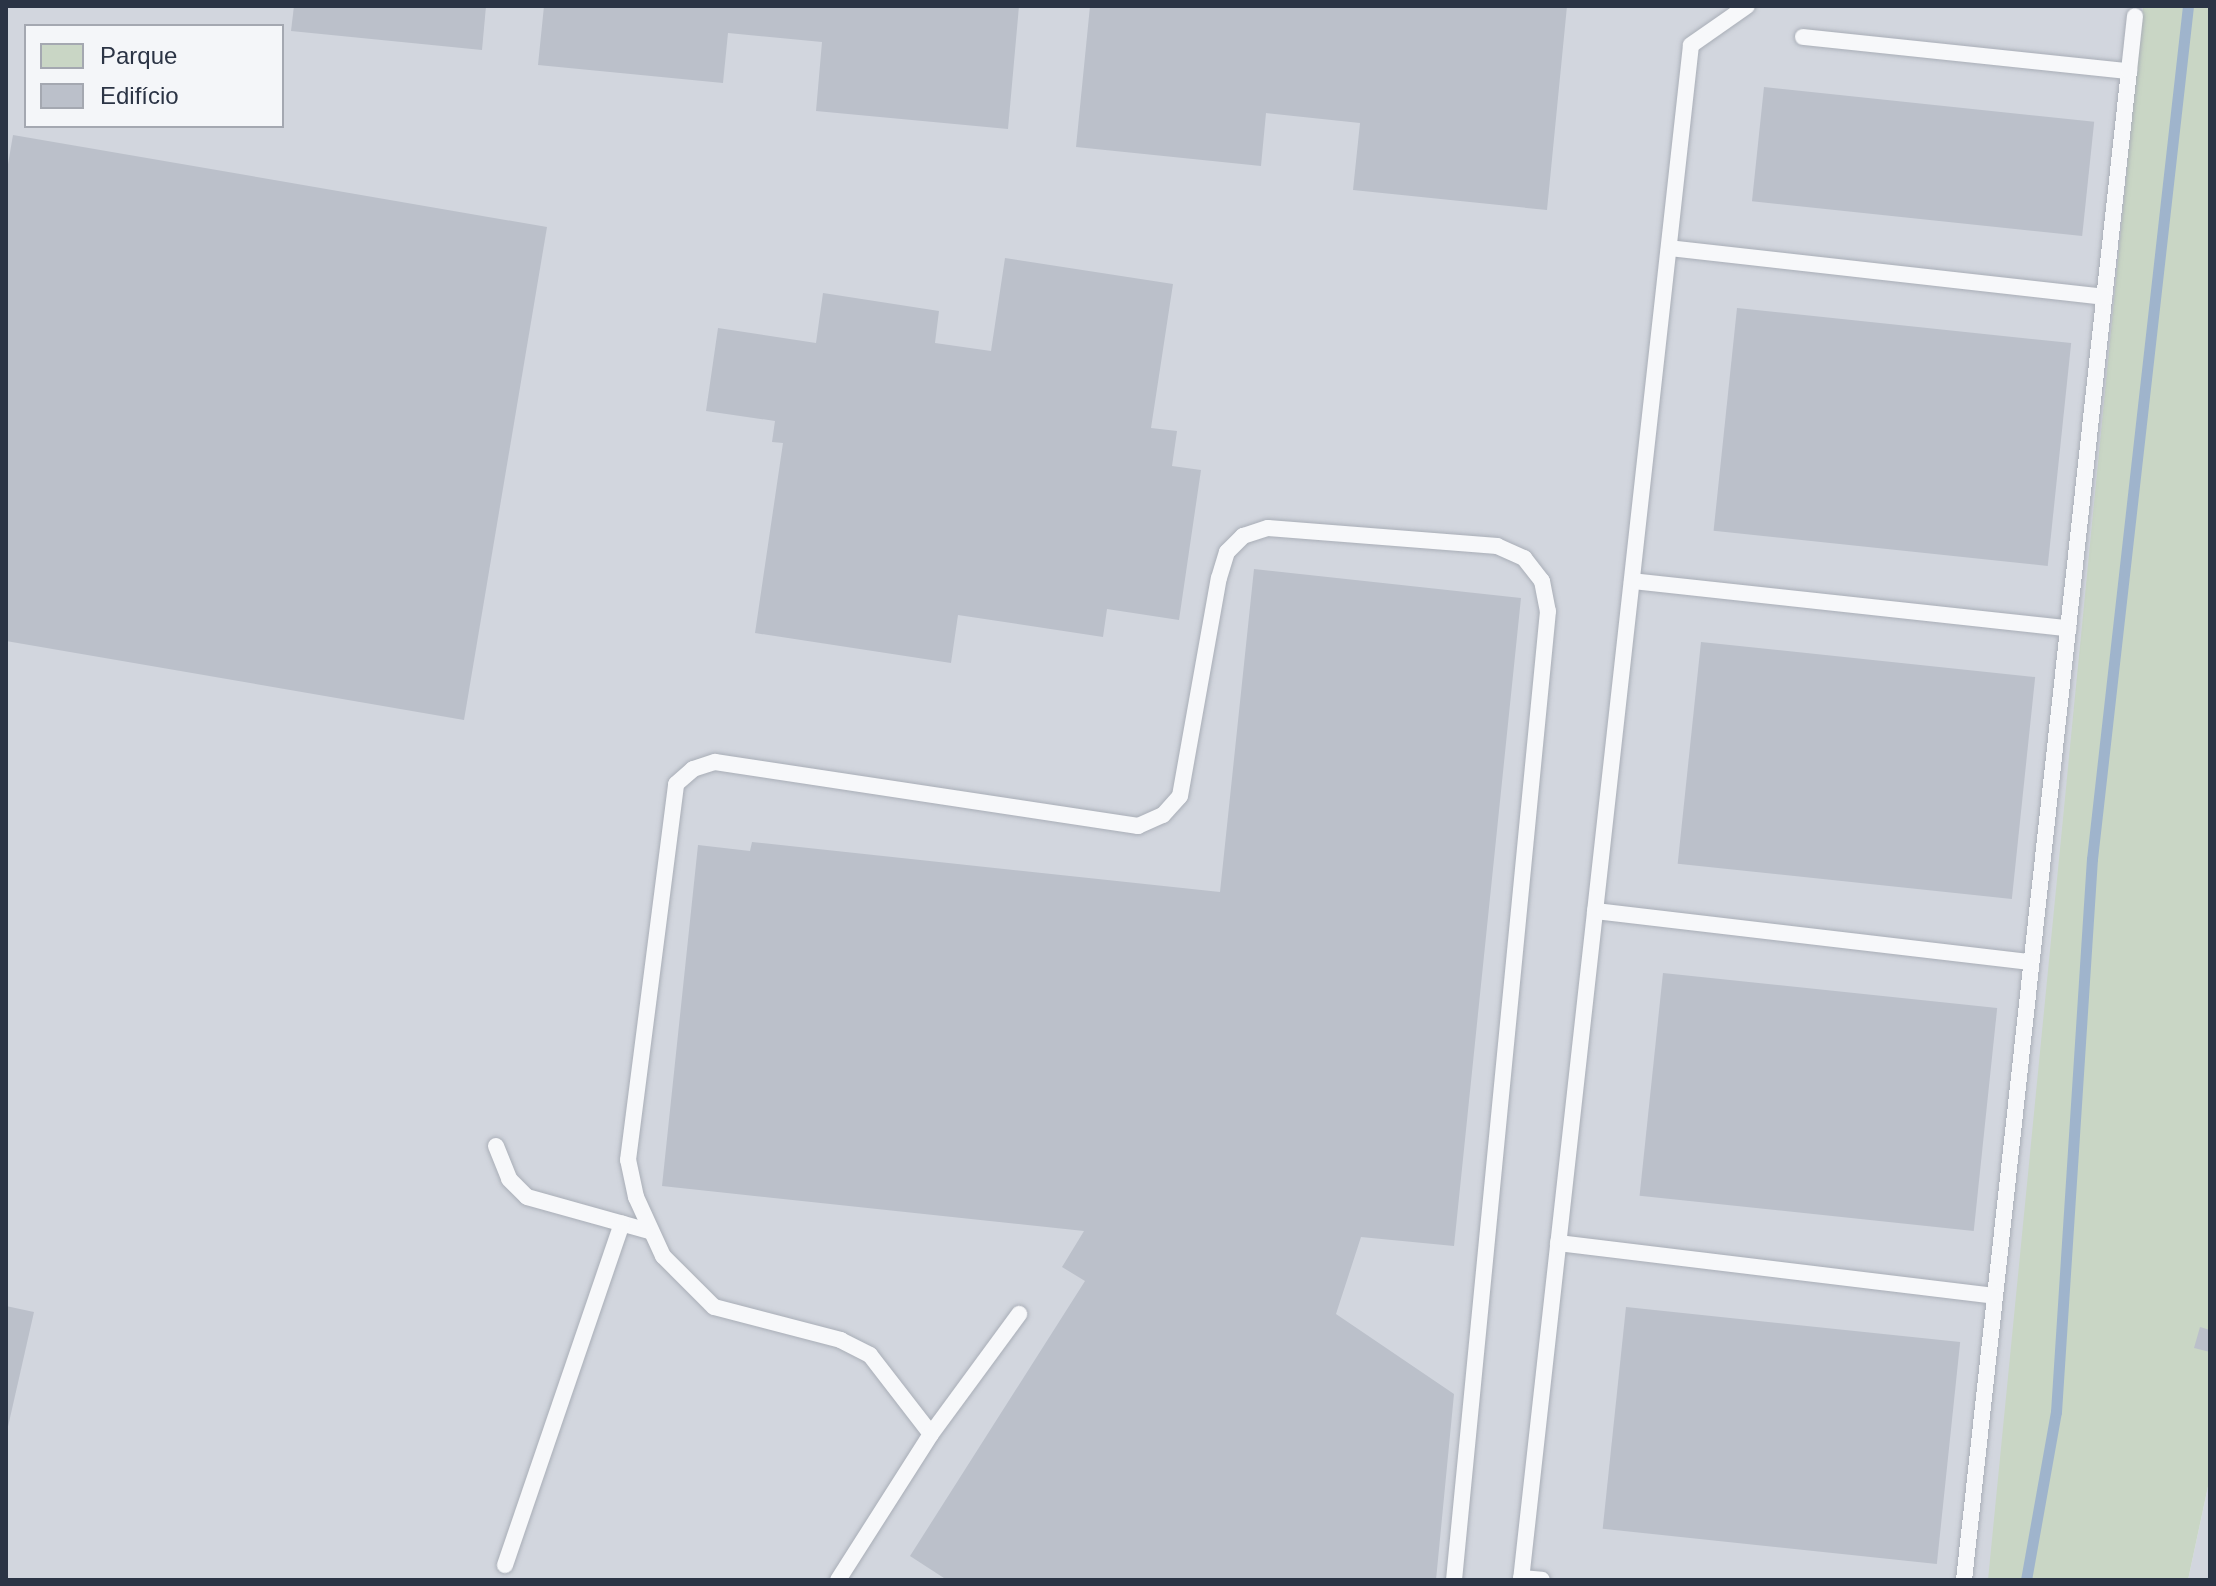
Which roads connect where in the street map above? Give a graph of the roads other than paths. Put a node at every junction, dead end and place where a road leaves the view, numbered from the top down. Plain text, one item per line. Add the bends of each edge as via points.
1 (1747, 6) edge
2 (2135, 16) dead end
3 (1803, 37) dead end
4 (2129, 71) junction
5 (1669, 248) junction
6 (2104, 297) junction
7 (1632, 581) junction
8 (2068, 628) junction
9 (1595, 911) junction
10 (2031, 962) junction
11 (496, 1146) dead end
12 (622, 1223) junction
13 (649, 1231) junction
14 (1558, 1243) junction
15 (1995, 1296) junction
16 (1019, 1314) dead end
17 (931, 1434) junction
18 (505, 1565) dead end
19 (1521, 1579) edge
20 (838, 1580) edge
21 (1454, 1580) edge
22 (1542, 1580) edge
23 (1964, 1580) edge

1 - 5 lane via 1691,45
2 - 4 lane
3 - 4 lane
4 - 6 lane
5 - 6 lane
5 - 7 lane
6 - 8 lane
7 - 8 lane
7 - 9 lane
8 - 10 lane
9 - 10 lane
9 - 14 lane
10 - 15 lane
11 - 12 lane via 509,1179 527,1197
12 - 13 lane
12 - 18 lane
13 - 17 lane via 663,1256 714,1307 841,1340 870,1355
13 - 21 lane via 628,1160 671,809 676,784 693,769 715,762 1138,826 1163,815 1180,796 1219,578 1227,552 1243,536 1268,528 1497,546 1511,552 1524,558 1542,581 1548,611
14 - 15 lane
14 - 19 lane
15 - 23 lane
16 - 17 lane
17 - 20 lane
19 - 22 lane

